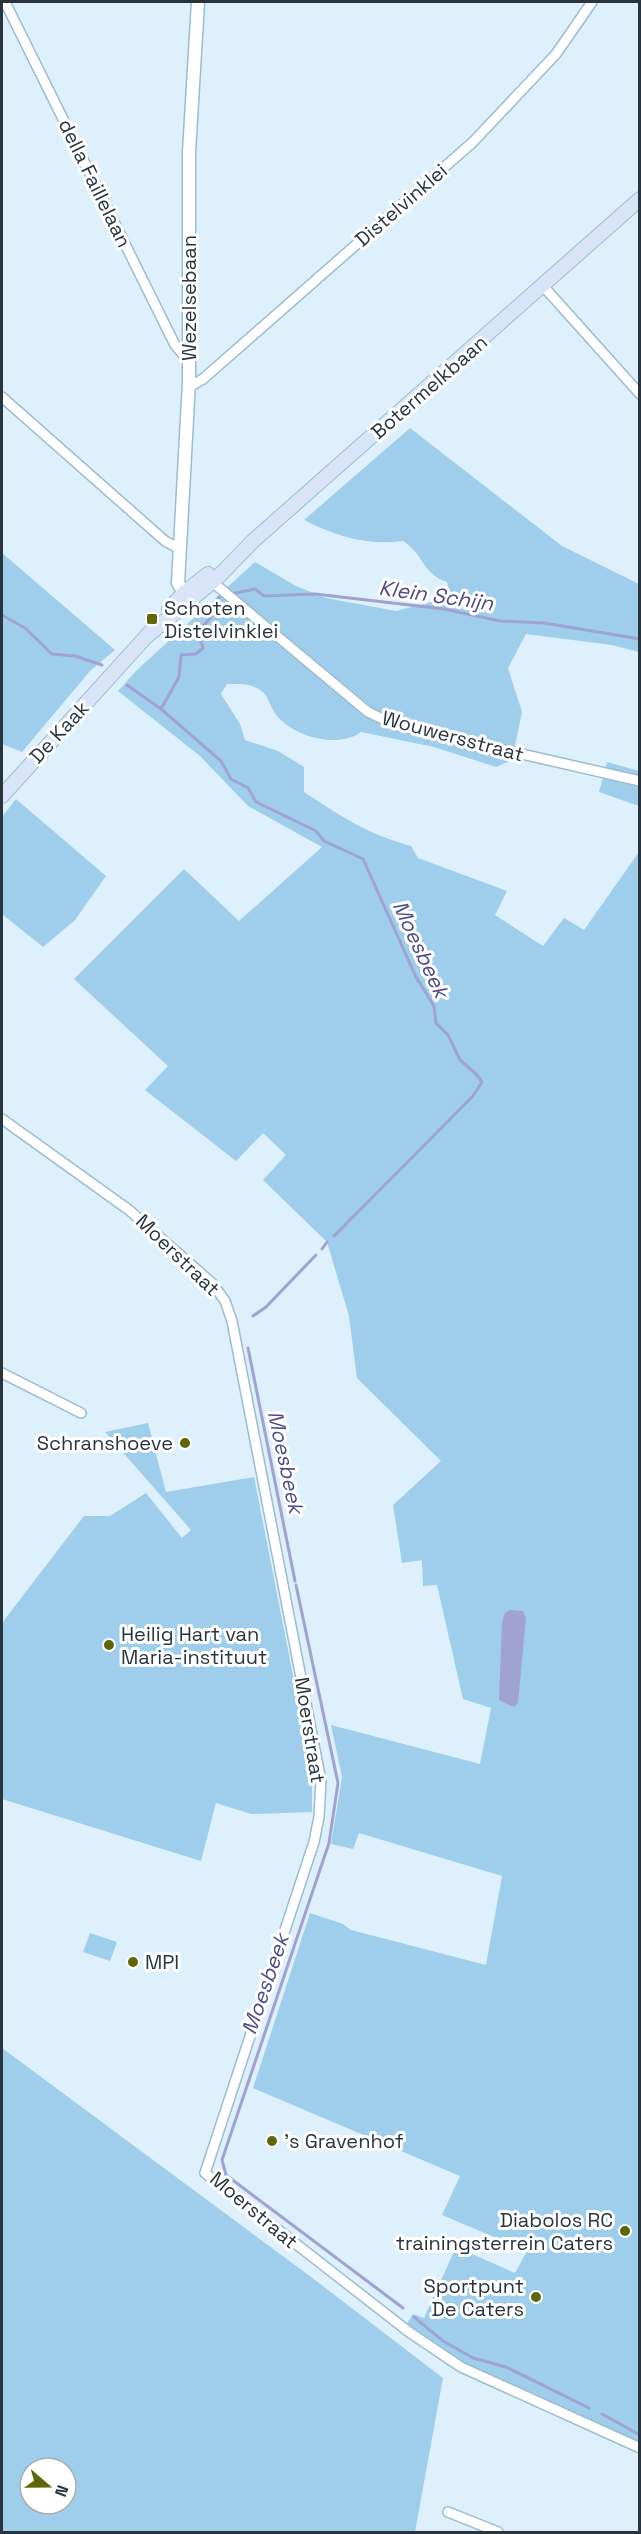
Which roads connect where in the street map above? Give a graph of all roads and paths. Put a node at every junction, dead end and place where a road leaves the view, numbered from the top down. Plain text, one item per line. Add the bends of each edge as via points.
1 (5, 2) edge
2 (198, 2) edge
3 (592, 2) edge
4 (639, 199) edge
5 (639, 206) edge
6 (604, 233) junction
7 (544, 287) junction
8 (189, 362) junction
9 (189, 387) junction
10 (639, 394) edge
11 (2, 397) edge
12 (180, 549) junction
13 (209, 579) junction
14 (184, 593) junction
15 (148, 634) junction
16 (117, 669) joint
17 (639, 781) edge
18 (2, 796) edge
19 (2, 1119) edge
20 (4, 1374) edge
21 (81, 1413) dead end
22 (639, 2448) edge
23 (448, 2512) dead end
24 (498, 2532) edge

1 - 8 street, della Faillelaan via 175,345
2 - 8 street, Wezelsebaan via 189,152
3 - 9 street, Distelvinklei via 556,54 473,142 203,379
4 - 6 main road, Botermelkbaan
5 - 6 main road, Botermelkbaan
6 - 7 main road, Botermelkbaan
7 - 10 street
7 - 13 main road, Botermelkbaan
8 - 9 street, Wezelsebaan
9 - 12 street, Wezelsebaan
11 - 12 street via 165,542
12 - 14 street, Wezelsebaan via 178,583
13 - 14 main road, Botermelkbaan
13 - 15 main road, Botermelkbaan
13 - 17 street, Wouwersstraat via 368,712 395,724
14 - 15 main road, Botermelkbaan
15 - 16 main road, Botermelkbaan
16 - 18 main road, De Kaak
19 - 22 street, Moerstraat via 129,1210 213,1284 225,1301 286,1596 321,1780 319,1817 205,2173 409,2332 460,2367
20 - 21 street
23 - 24 street

